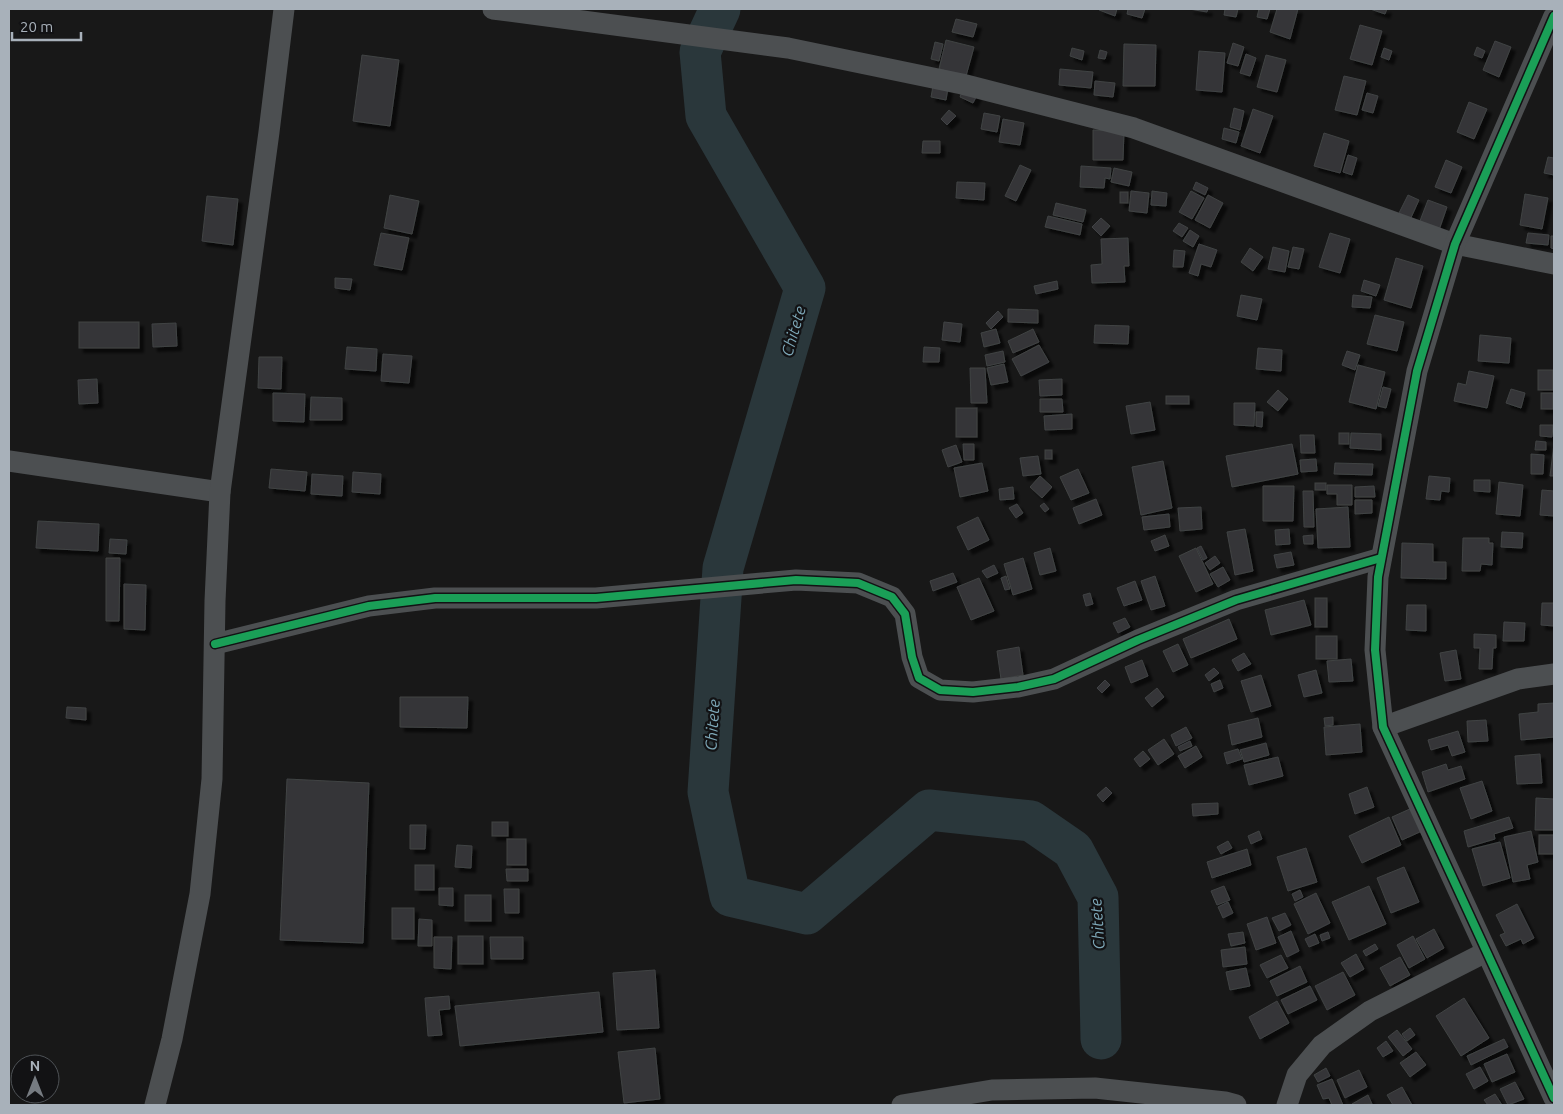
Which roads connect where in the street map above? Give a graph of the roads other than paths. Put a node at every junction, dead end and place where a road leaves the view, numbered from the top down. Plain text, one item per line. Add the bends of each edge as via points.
1 (284, 9) edge
2 (493, 9) edge
3 (1554, 16) edge
4 (1455, 244) junction
5 (1554, 264) edge
6 (9, 461) edge
7 (220, 492) junction
8 (1381, 558) junction
9 (215, 644) junction
10 (1554, 674) edge
11 (1383, 727) junction
12 (1486, 952) junction
13 (1554, 1098) edge
14 (155, 1105) edge
15 (908, 1105) edge
16 (1236, 1105) edge
17 (1287, 1105) edge

1 - 7 street
2 - 4 street via 788,48 962,84 1134,128
3 - 4 street
4 - 5 street
4 - 8 street via 1417,371
6 - 7 street
7 - 9 street
8 - 9 street via 1236,600 1054,679 974,692 940,690 919,678 905,614 892,597 858,583 796,580 596,598 435,598 369,606
8 - 11 street via 1375,650
9 - 14 street via 212,779 200,894 172,1039
10 - 11 street via 1518,679
11 - 12 street
12 - 13 street
12 - 17 street via 1370,1011 1322,1045 1297,1075
15 - 16 street via 992,1090 1095,1088

